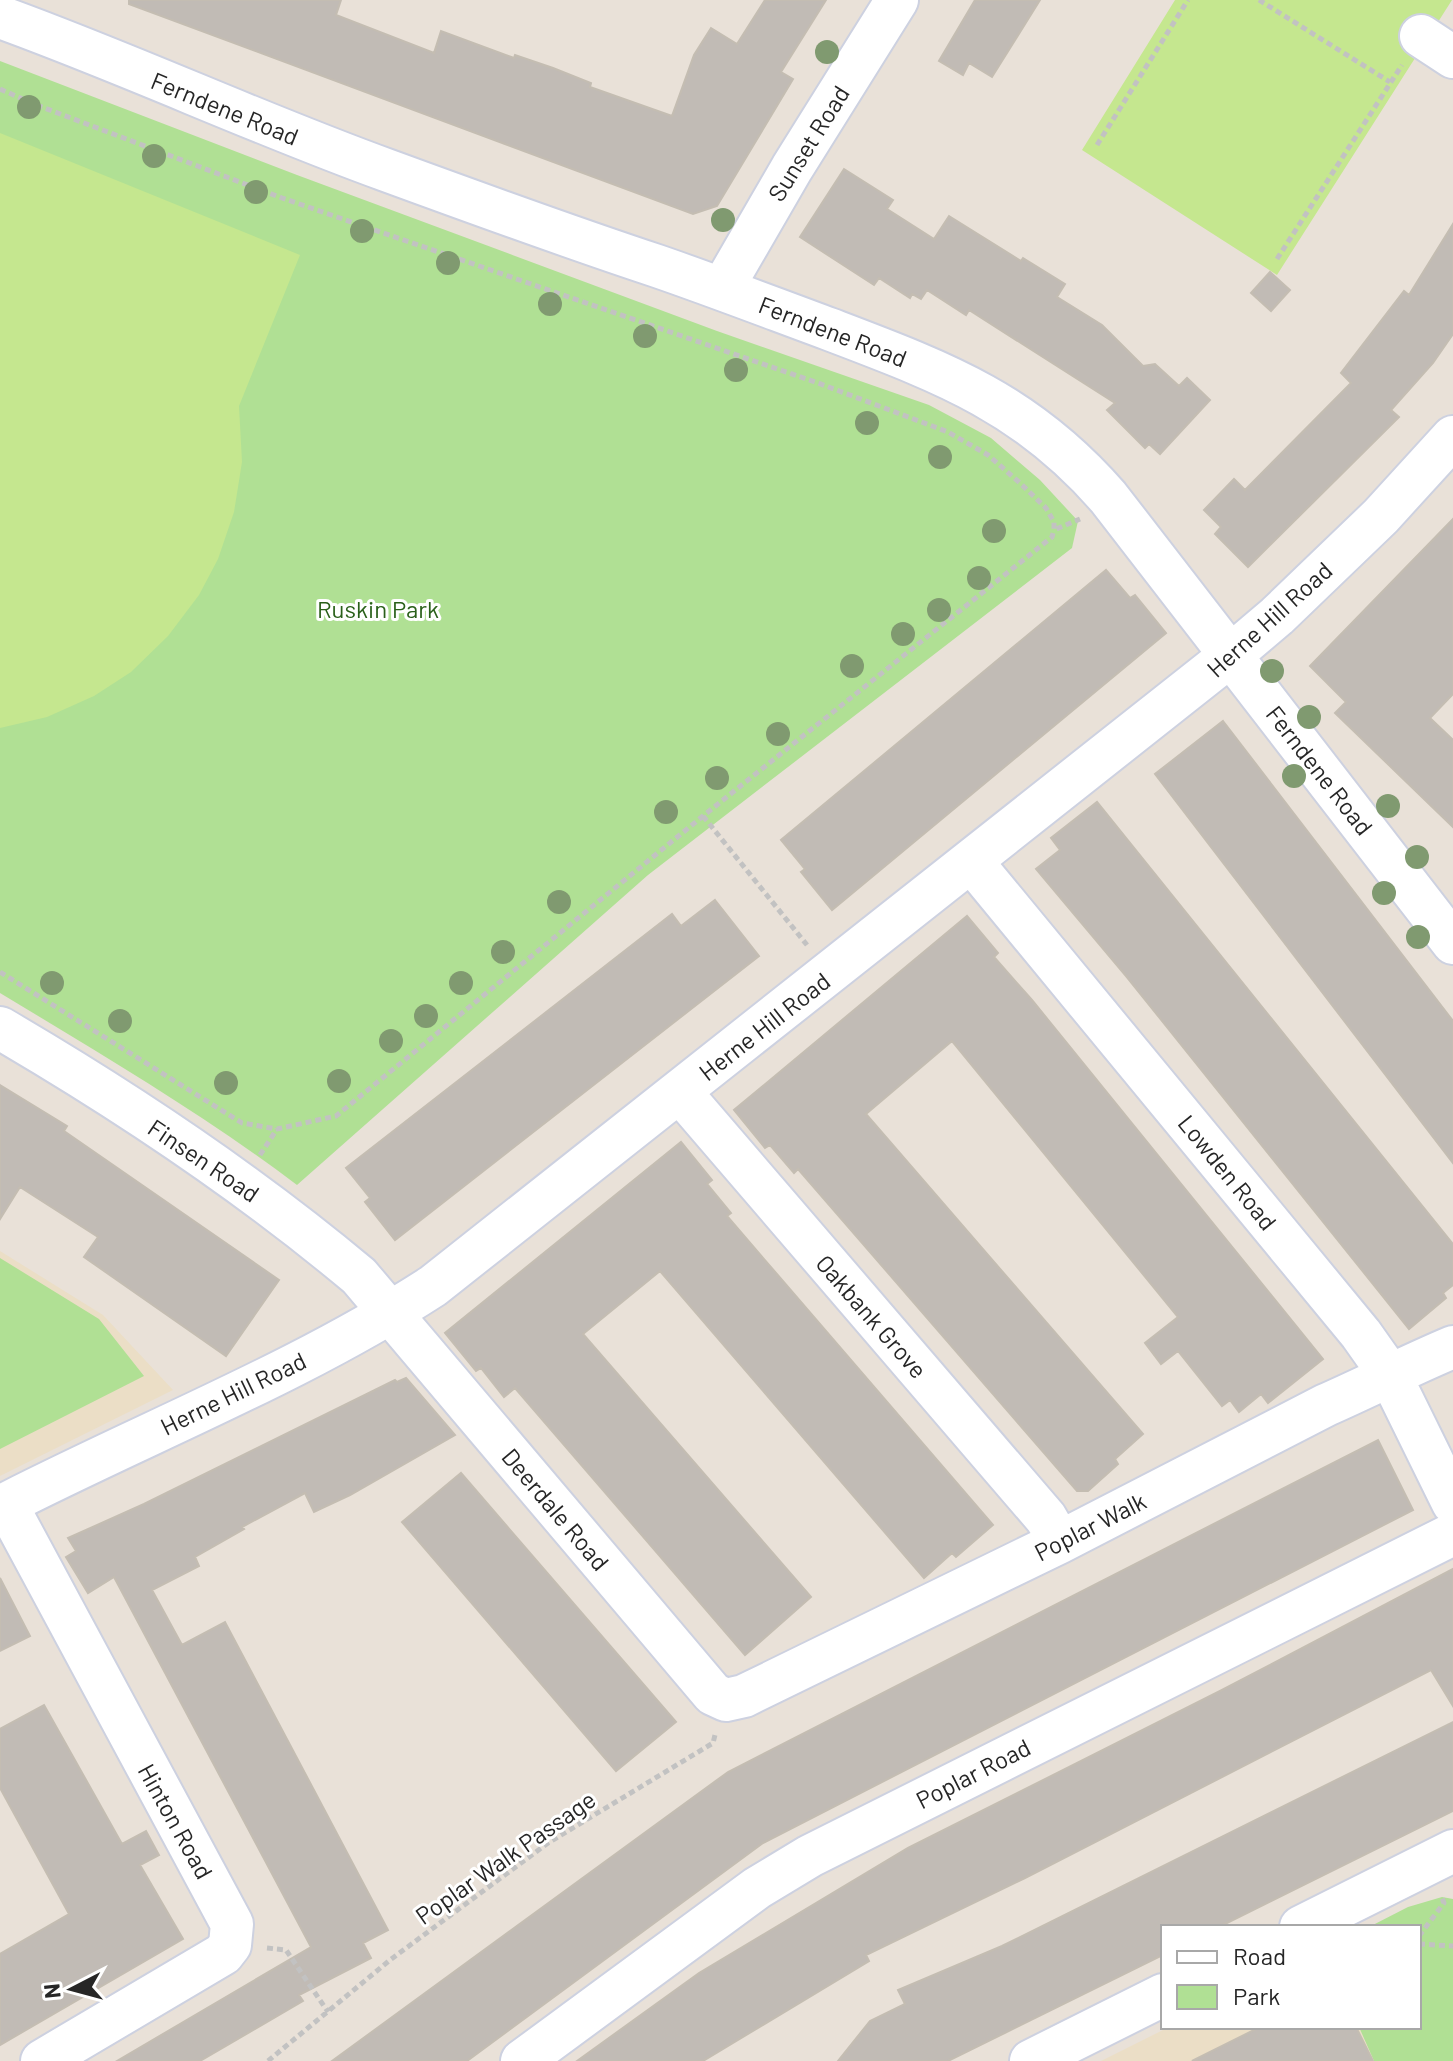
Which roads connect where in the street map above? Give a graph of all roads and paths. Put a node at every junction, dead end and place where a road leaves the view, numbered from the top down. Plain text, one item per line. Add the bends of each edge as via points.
1 (897, 0) edge
2 (1188, 0) edge
3 (1259, 0) edge
4 (20, 15) edge
5 (1437, 47) edge
6 (1390, 82) junction
7 (0, 89) edge
8 (1097, 145) dead end
9 (1277, 259) dead end
10 (722, 289) junction
11 (1451, 444) edge
12 (1084, 516) dead end
13 (1054, 530) junction
14 (1231, 655) junction
15 (703, 816) junction
16 (971, 861) junction
17 (1453, 943) edge
18 (812, 952) dead end
19 (0, 972) edge
20 (0, 1028) edge
21 (680, 1092) junction
22 (277, 1129) junction
23 (256, 1160) dead end
24 (390, 1314) junction
25 (1453, 1347) edge
26 (1390, 1375) junction
27 (1453, 1503) edge
28 (3, 1505) edge
29 (1453, 1534) edge
30 (1060, 1542) junction
31 (726, 1700) junction
32 (1453, 1851) edge
33 (1442, 1897) dead end
34 (1305, 1925) edge
35 (1421, 1933) edge
36 (1421, 1944) edge
37 (230, 1945) junction
38 (1453, 1946) edge
39 (1161, 1996) edge
40 (328, 2012) junction
41 (42, 2061) edge
42 (268, 2061) edge
43 (522, 2061) edge
44 (1031, 2061) edge

1 - 10 street, Sunset Road
2 - 8 path
3 - 6 path
4 - 10 street, Ferndene Road via 298,138
5 - 6 path
6 - 9 path
7 - 13 path via 282,198 948,432 988,455 1020,483 1046,508
10 - 14 street, Ferndene Road via 925,365 1027,422 1079,464
11 - 14 street, Herne Hill Road
12 - 13 path
13 - 15 path via 1052,537
14 - 16 street, Herne Hill Road
14 - 17 street, Ferndene Road
15 - 18 path
15 - 22 path via 336,1116
16 - 21 street, Herne Hill Road
16 - 26 street, Lowden Road via 1352,1322
19 - 22 path via 242,1123
20 - 24 street, Finsen Road via 296,1223 359,1276
21 - 24 street, Herne Hill Road
21 - 30 street, Oakbank Grove via 1046,1518
22 - 23 path
24 - 28 street, Herne Hill Road
24 - 31 street, Deerdale Road via 713,1694
25 - 26 street, Poplar Walk
26 - 27 street, Lowden Road
26 - 30 street, Poplar Walk
28 - 37 street, Hinton Road via 232,1924
29 - 43 street, Poplar Road via 783,1871
30 - 31 street, Poplar Walk via 744,1696
31 - 40 path, Poplar Walk Passage via 713,1743 548,1843
32 - 34 street
33 - 35 path via 1444,1903
36 - 38 path
37 - 40 path via 286,1950
37 - 41 street via 214,1960
39 - 44 street
40 - 42 path, Poplar Walk Passage

